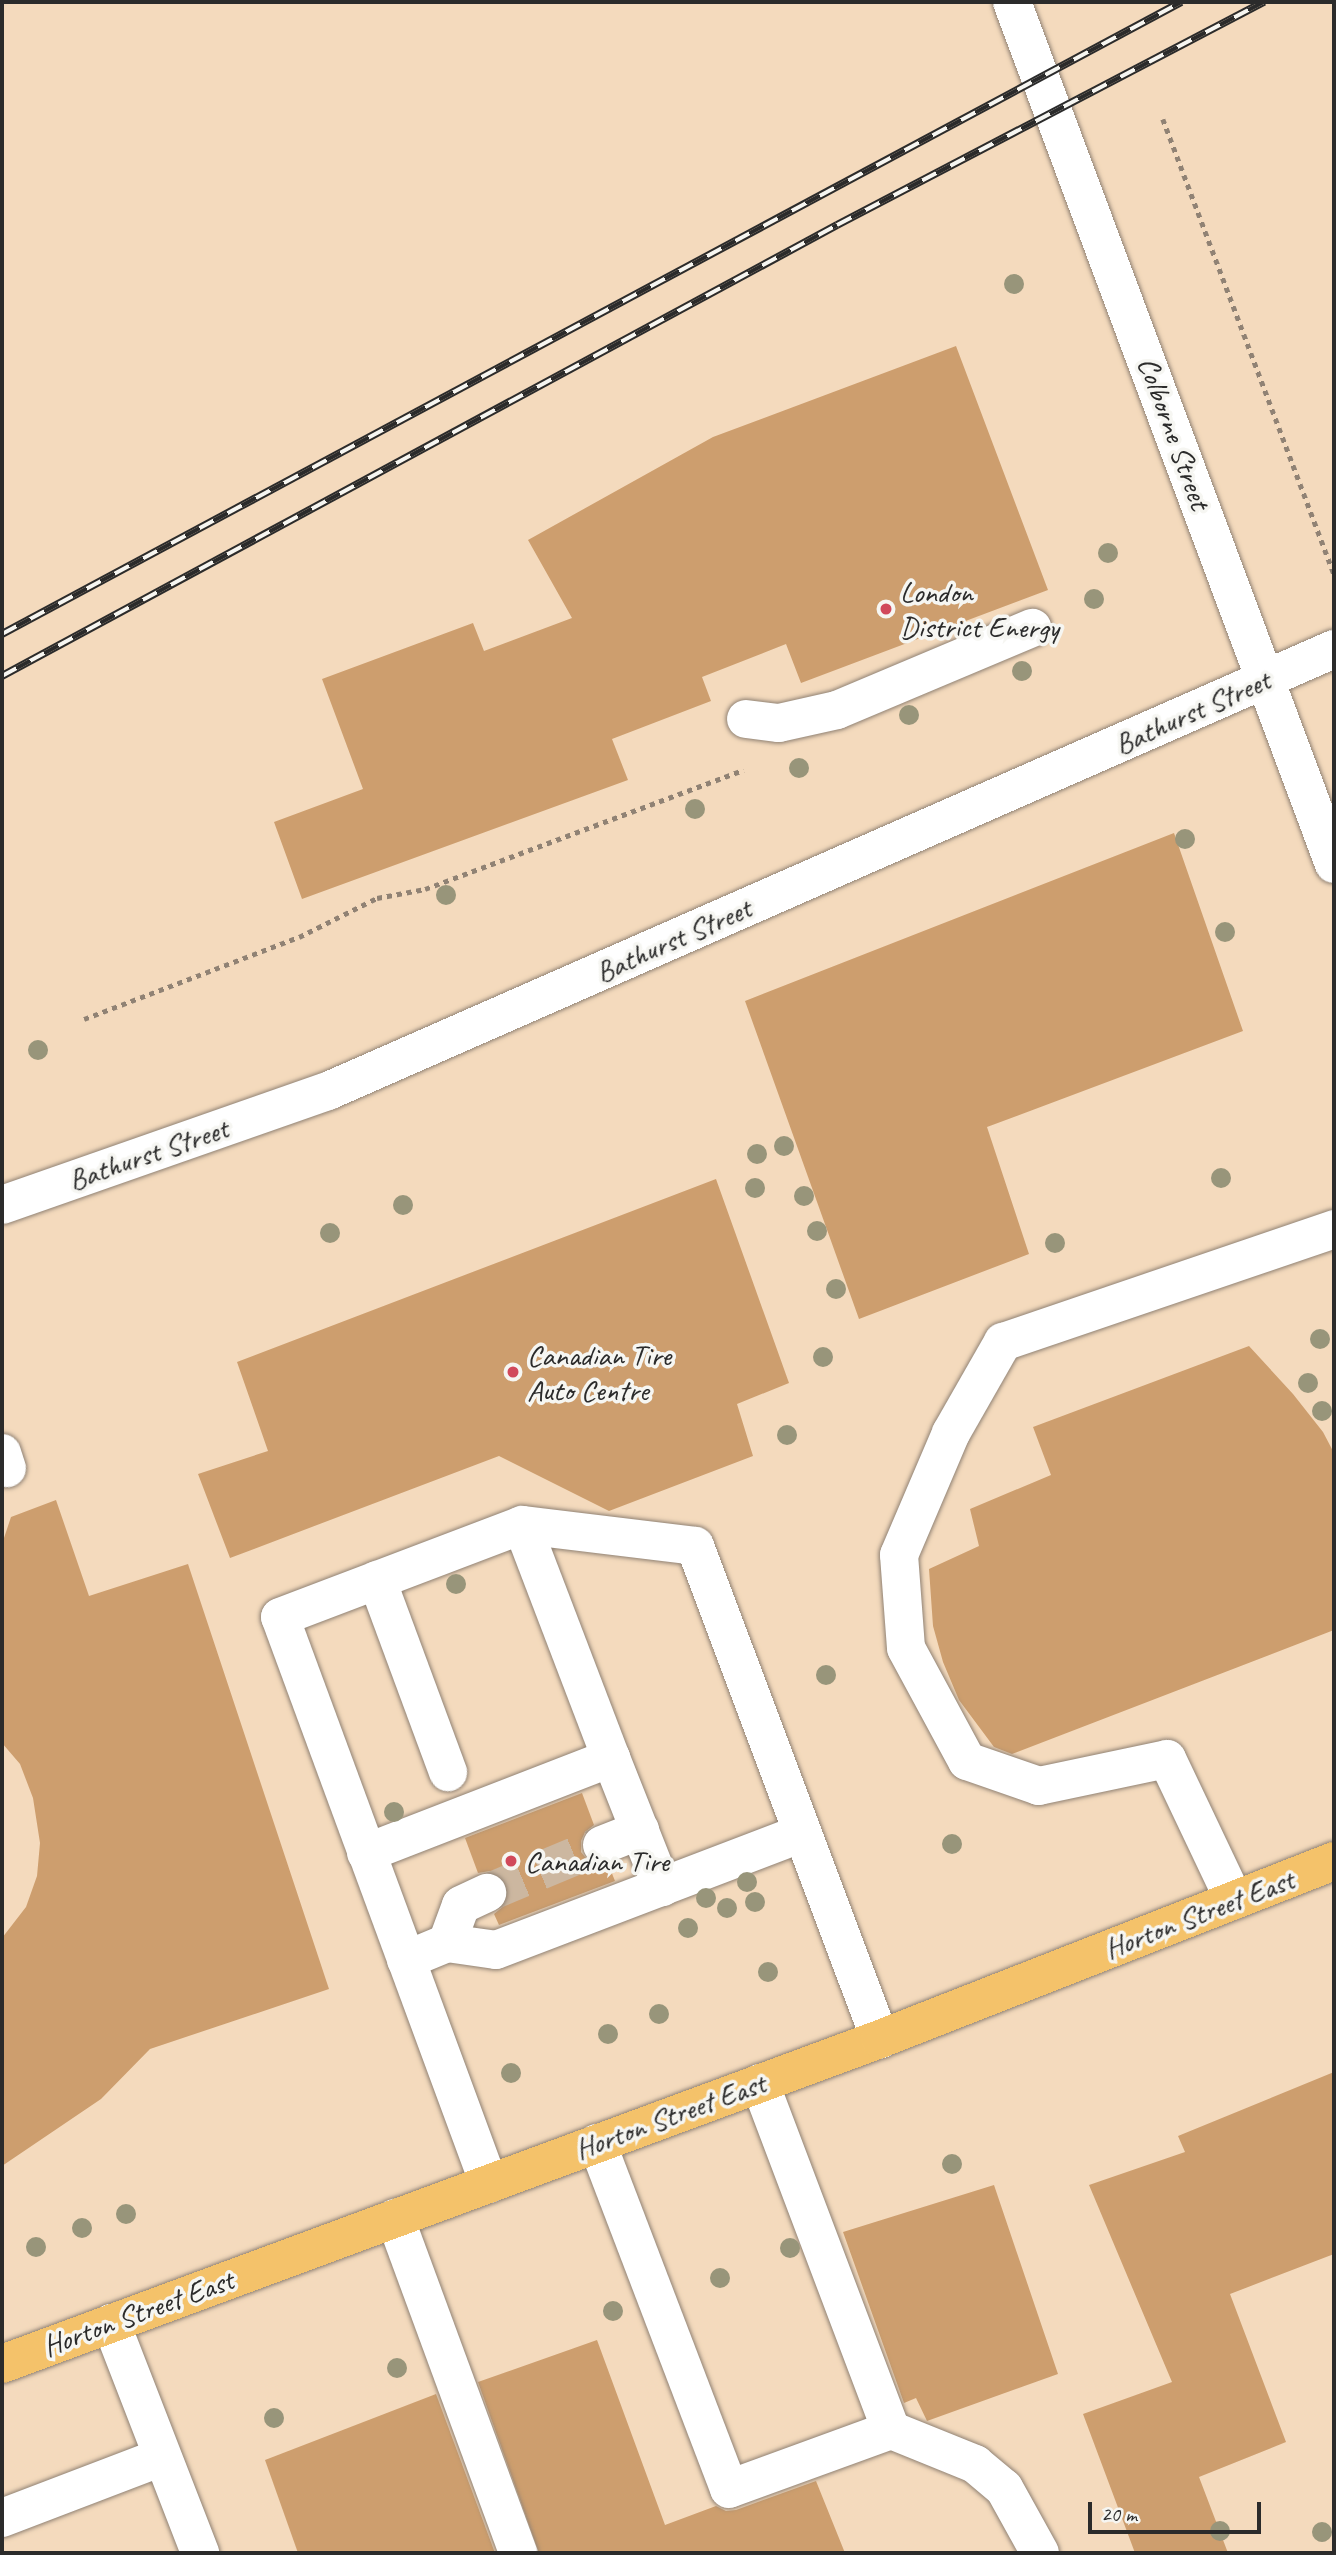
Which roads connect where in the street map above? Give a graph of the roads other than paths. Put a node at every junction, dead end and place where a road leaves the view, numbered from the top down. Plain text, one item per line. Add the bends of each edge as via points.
1 (1012, 2) edge
2 (1031, 628) dead end
3 (1334, 649) edge
4 (1265, 680) junction
5 (746, 719) dead end
6 (1334, 864) edge
7 (2, 1205) edge
8 (1334, 1228) edge
9 (522, 1525) junction
10 (377, 1580) junction
11 (611, 1758) junction
12 (448, 1772) dead end
13 (640, 1830) junction
14 (802, 1833) junction
15 (602, 1845) tunnel mouth
16 (366, 1853) junction
17 (1334, 1861) edge
18 (662, 1887) junction
19 (486, 1893) tunnel mouth
20 (1234, 1900) junction
21 (447, 1943) junction
22 (406, 1960) junction
23 (880, 2039) junction
24 (760, 2083) junction
25 (597, 2143) junction
26 (489, 2184) junction
27 (395, 2218) junction
28 (111, 2323) junction
29 (2, 2364) edge
30 (891, 2430) junction
31 (162, 2457) junction
32 (2, 2518) edge
33 (200, 2553) edge
34 (518, 2553) edge
35 (1040, 2553) edge

1 - 4 street, Colborne Street
2 - 5 street via 837,710 779,723
3 - 4 street, Bathurst Street
4 - 6 street, Colborne Street
4 - 7 street, Bathurst Street via 328,1091
8 - 20 street via 1003,1342 951,1433 899,1555 906,1648 967,1761 1039,1786 1167,1759
9 - 10 street
9 - 11 street
9 - 14 street via 695,1546
10 - 12 street
10 - 16 street via 280,1617
11 - 13 street
11 - 16 street
13 - 15 street
13 - 18 street
14 - 18 street
14 - 23 street
16 - 22 street
17 - 20 main road, Horton Street East
18 - 21 street via 496,1950
19 - 21 street via 461,1905
20 - 23 main road, Horton Street East
21 - 22 street
22 - 26 street
23 - 24 main road, Horton Street East
24 - 25 main road, Horton Street East
24 - 30 street
25 - 26 main road, Horton Street East
25 - 30 street via 729,2488
26 - 27 main road, Horton Street East
27 - 28 main road, Horton Street East
27 - 34 street
28 - 29 main road, Horton Street East
28 - 31 street
30 - 35 street via 975,2463 1004,2488
31 - 32 street
31 - 33 street

